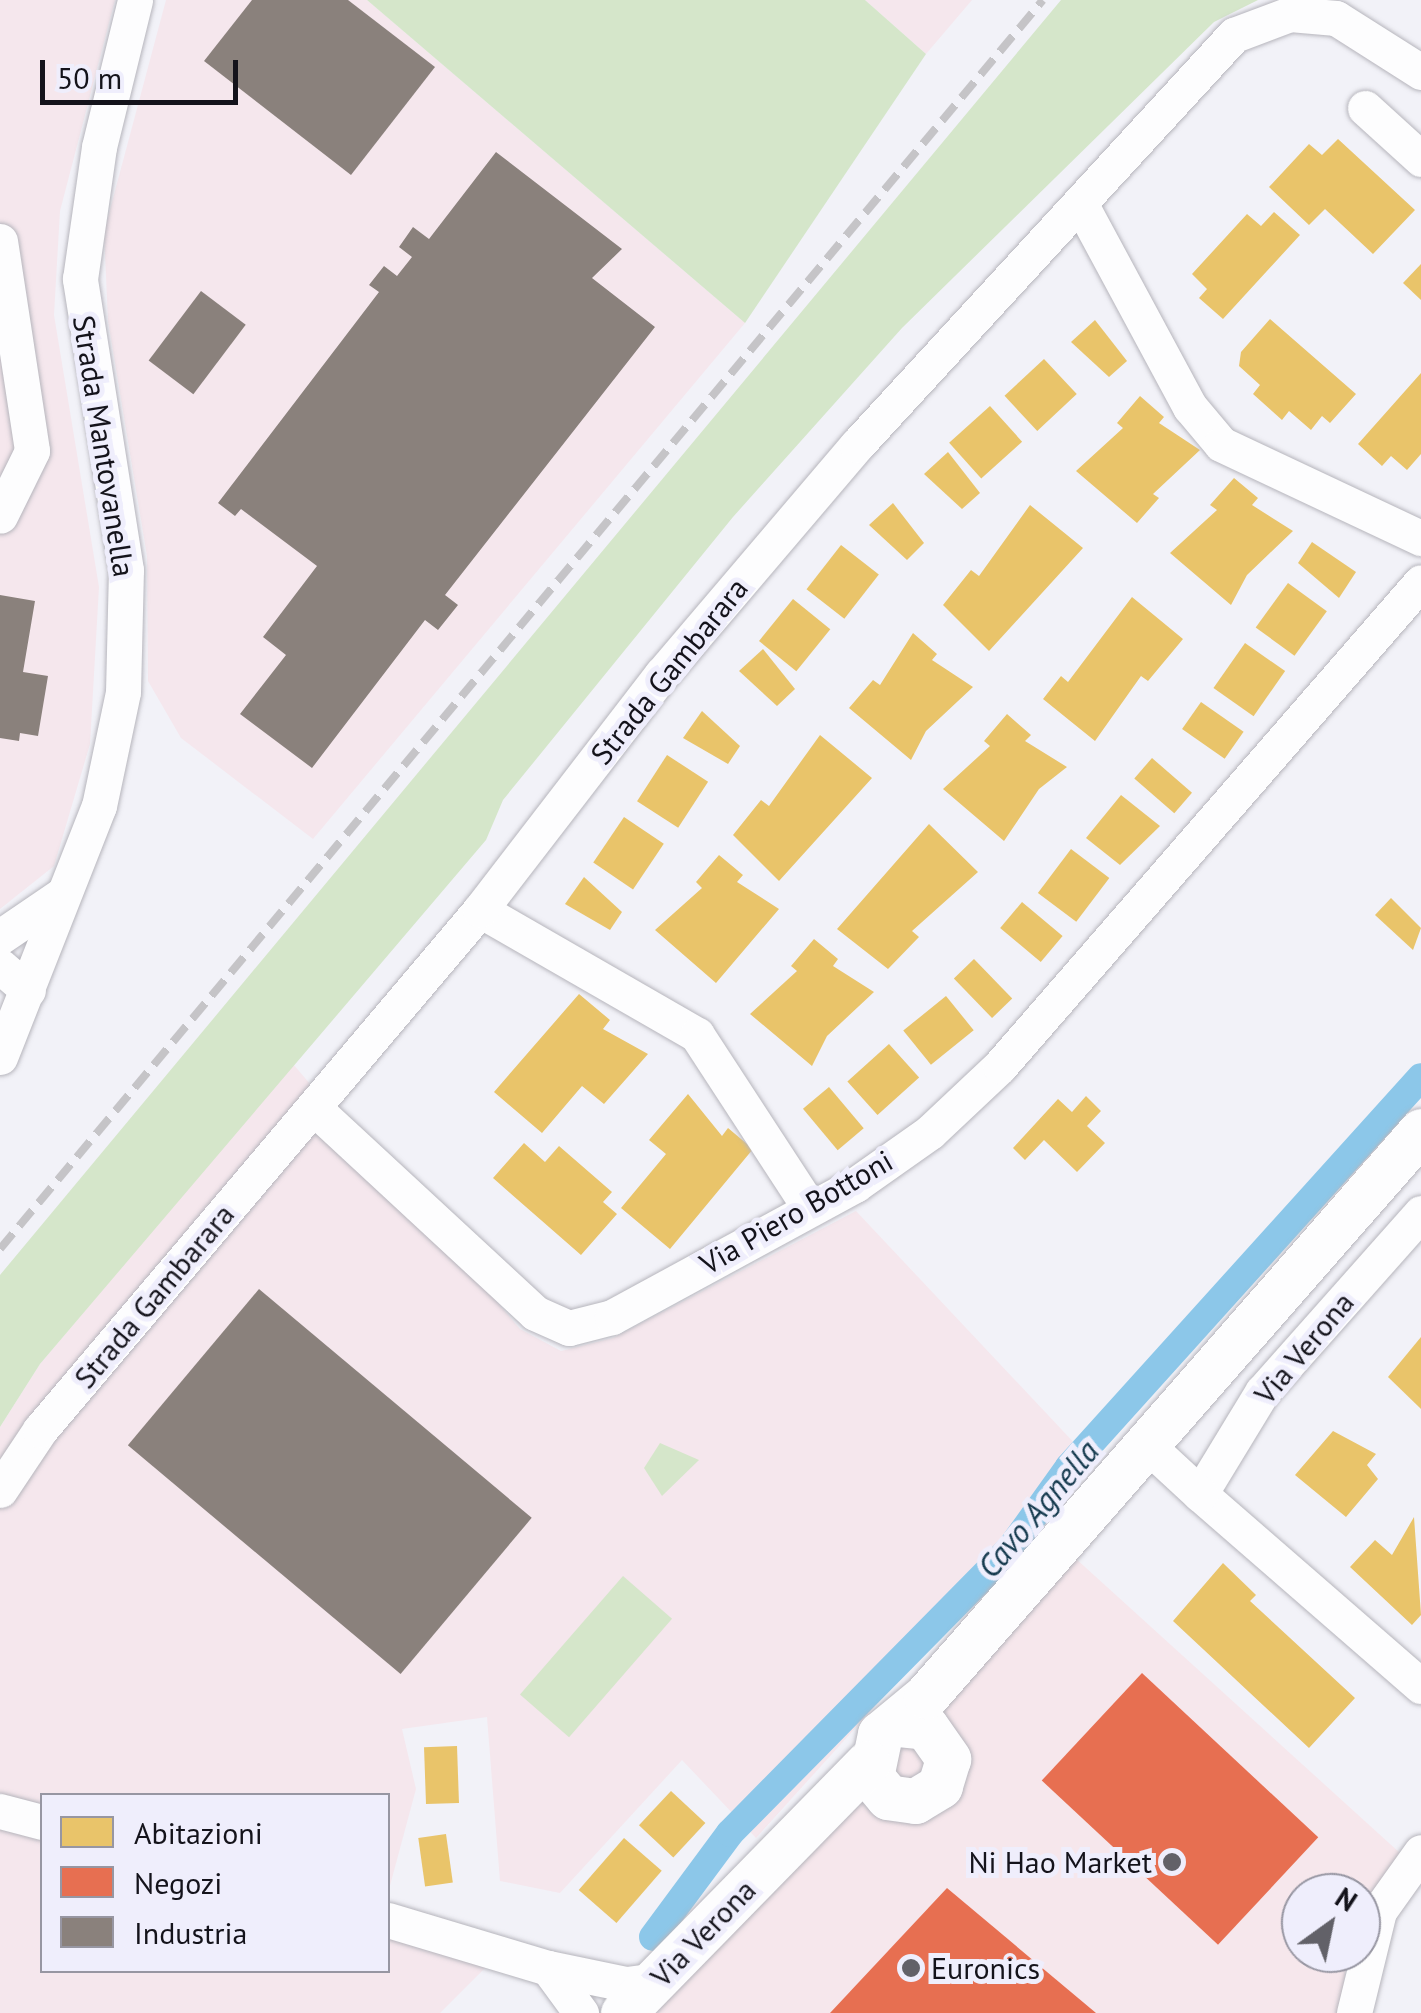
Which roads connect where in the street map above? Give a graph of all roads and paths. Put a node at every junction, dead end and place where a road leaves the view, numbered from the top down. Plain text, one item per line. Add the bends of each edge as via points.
1 (135, 0) edge
2 (1421, 72) edge
3 (1365, 108) dead end
4 (1421, 159) edge
5 (1080, 204) junction
6 (0, 242) edge
7 (0, 516) edge
8 (1421, 538) edge
9 (1421, 582) edge
10 (71, 887) junction
11 (480, 910) junction
12 (0, 937) edge
13 (0, 966) edge
14 (17, 999) edge
15 (0, 1056) edge
16 (315, 1109) junction
17 (1421, 1131) edge
18 (1421, 1156) edge
19 (1382, 1184) junction
20 (809, 1207) junction
21 (1421, 1213) edge
22 (1148, 1446) junction
23 (0, 1490) edge
24 (1200, 1494) junction
25 (983, 1628) junction
26 (1421, 1686) edge
27 (898, 1724) junction
28 (945, 1747) junction
29 (878, 1780) junction
30 (1, 1810) edge
31 (40, 1821) edge
32 (1421, 1852) edge
33 (390, 1921) edge
34 (548, 1968) junction
35 (657, 1980) junction
36 (581, 2013) edge
37 (624, 2013) edge
38 (1354, 2013) edge

1 - 10 street, Strada Mantovanella via 95,164 80,279 126,570 124,672 114,747
2 - 5 street, Strada Gambarara via 1336,18 1290,14 1234,35
3 - 4 street
5 - 8 street via 1190,407 1221,444
5 - 11 street, Strada Gambarara via 674,660
6 - 7 street via 32,451
9 - 20 street, Via Piero Bottoni via 1000,1066 930,1132
10 - 12 street
10 - 14 street, Strada Mantovanella
11 - 16 street, Strada Gambarara
11 - 20 street via 697,1035
13 - 14 street
14 - 15 street, Strada Mantovanella
16 - 20 street, Via Piero Bottoni via 535,1313 569,1328 612,1317
16 - 23 street, Strada Gambarara via 40,1430
17 - 19 main road, Via Verona
18 - 19 main road, Via Verona
19 - 22 main road, Via Verona
21 - 24 street, Via Verona via 1262,1392
22 - 24 street
22 - 25 main road, Via Verona
24 - 26 street
25 - 27 main road, Via Verona
25 - 28 main road, Via Verona via 953,1689
27 - 28 main road via 926,1727
27 - 29 main road, Via Verona via 880,1734
28 - 29 main road, Via Verona via 946,1772 928,1797
29 - 35 main road, Via Verona via 781,1852
30 - 31 street
32 - 38 street via 1378,1911
33 - 34 street
34 - 35 street via 626,1984
34 - 36 street
35 - 37 main road, Via Verona

